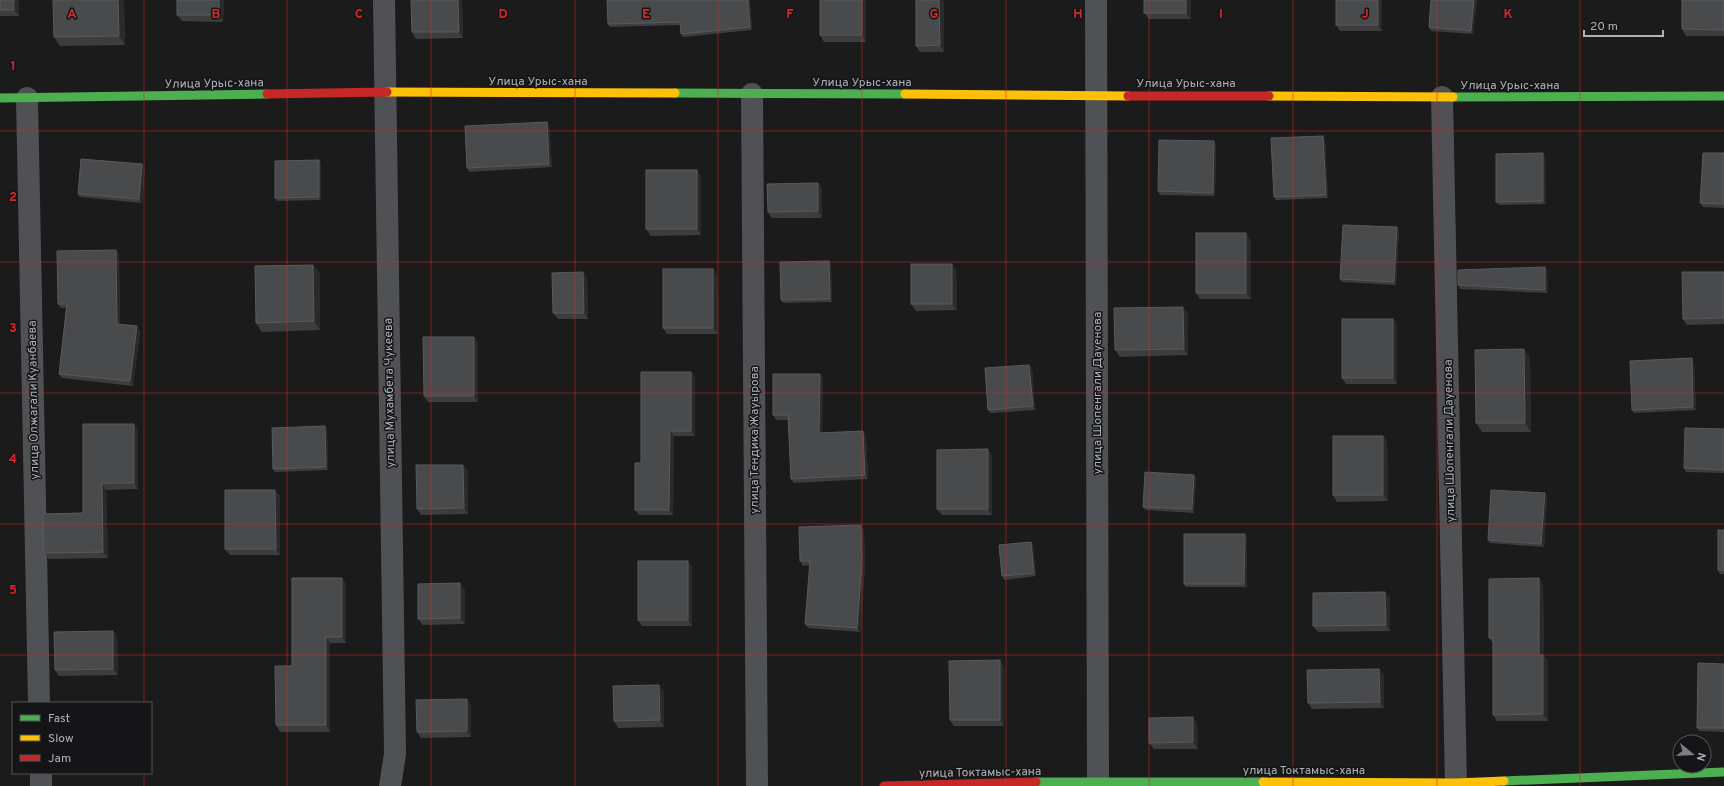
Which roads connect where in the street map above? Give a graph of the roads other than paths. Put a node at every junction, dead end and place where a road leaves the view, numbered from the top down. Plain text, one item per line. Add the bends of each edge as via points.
1 (384, 0) edge
2 (1096, 0) edge
3 (384, 92) junction
4 (752, 94) junction
5 (1096, 95) junction
6 (1724, 96) edge
7 (1442, 97) junction
8 (0, 98) edge
9 (27, 98) junction
10 (39, 702) edge
11 (1724, 772) edge
12 (41, 774) edge
13 (1098, 783) edge
14 (1456, 785) edge
15 (41, 786) edge
16 (390, 786) edge
17 (757, 786) edge
18 (884, 786) edge

1 - 3 street, улица Мухамбета Чукеева
2 - 5 street, улица Шопенгали Дауенова
3 - 4 street, Улица Урыс-хана
3 - 9 street, Улица Урыс-хана
3 - 16 street, улица Мухамбета Чукеева via 396,754
4 - 5 street, Улица Урыс-хана
4 - 17 street, улица Тендика Жауырова
5 - 7 street, Улица Урыс-хана
5 - 13 street, улица Шопенгали Дауенова
6 - 7 street, Улица Урыс-хана
7 - 14 street, улица Шопенгали Дауенова
8 - 9 street, Улица Урыс-хана
9 - 10 street, улица Олжагали Куанбаева
11 - 14 street, улица Токтамыс-хана
12 - 15 street
13 - 14 street, улица Токтамыс-хана
13 - 18 street, улица Токтамыс-хана

